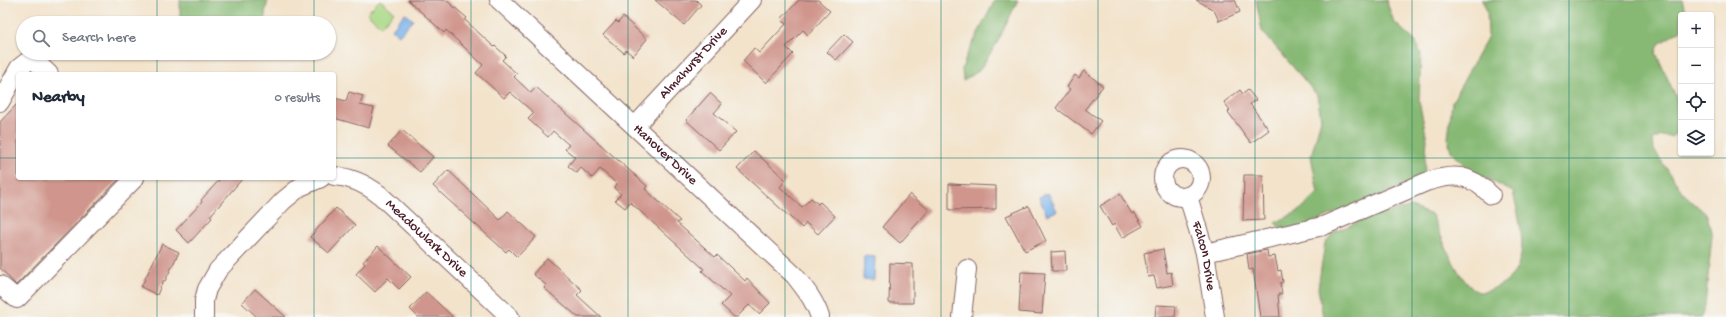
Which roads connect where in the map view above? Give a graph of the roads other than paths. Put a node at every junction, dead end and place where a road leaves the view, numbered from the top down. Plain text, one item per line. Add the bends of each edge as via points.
1 (499, 0) edge
2 (752, 0) edge
3 (29, 60) edge
4 (34, 60) edge
5 (17, 72) edge
6 (47, 72) edge
7 (16, 73) edge
8 (0, 102) edge
9 (635, 126) junction
10 (336, 176) edge
11 (133, 180) edge
12 (316, 180) edge
13 (1491, 195) dead end
14 (1188, 196) dead end
15 (1205, 253) junction
16 (967, 269) dead end
17 (0, 286) edge
18 (204, 317) edge
19 (510, 317) edge
20 (820, 317) edge
21 (962, 317) edge
22 (1215, 317) edge

1 - 9 street, Hanover Drive
2 - 9 street, Almahurst Drive
3 - 5 street
4 - 6 street
7 - 8 street
9 - 20 street, Hanover Drive via 795,276 808,292
10 - 19 street, Meadowlark Drive via 352,179 380,195
11 - 17 street via 17,299
12 - 18 street via 300,187 283,201 218,270 207,289
13 - 15 street via 1480,184 1464,177 1442,177 1323,226
14 - 15 street, Falcon Drive
15 - 22 street, Falcon Drive
16 - 21 street

